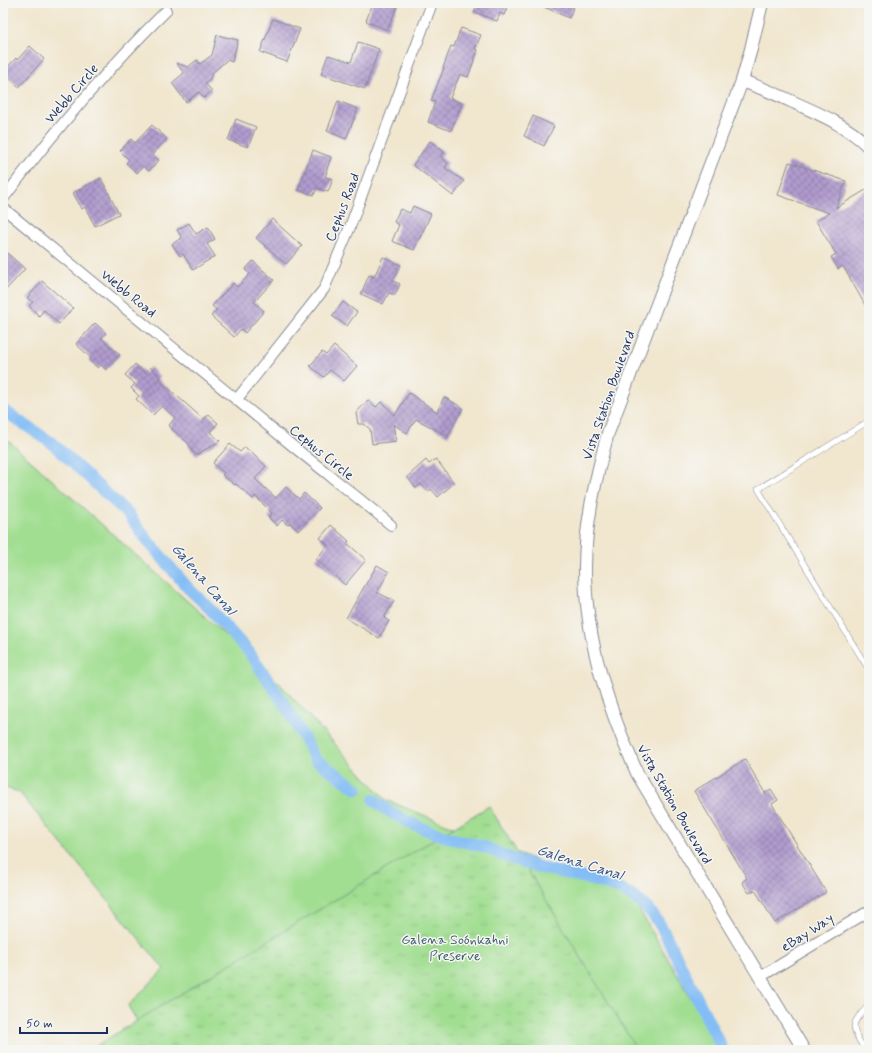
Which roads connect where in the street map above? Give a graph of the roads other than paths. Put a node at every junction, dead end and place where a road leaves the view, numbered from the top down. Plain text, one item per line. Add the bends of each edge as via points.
1 (432, 3) edge
2 (762, 3) edge
3 (166, 11) dead end
4 (742, 81) junction
5 (869, 147) edge
6 (3, 199) edge
7 (3, 208) edge
8 (237, 399) junction
9 (869, 421) edge
10 (390, 525) dead end
11 (869, 670) edge
12 (869, 911) edge
13 (760, 977) junction
14 (869, 1005) edge
15 (804, 1050) edge
16 (865, 1050) edge

1 - 8 street, Cephus Road via 350,227 324,289
2 - 4 street, Vista Station Boulevard
3 - 6 street, Webb Circle via 98,82
4 - 5 street via 821,114 857,135
4 - 13 street, Vista Station Boulevard via 608,434 598,468 587,532 585,568 592,640 615,722 638,775
7 - 8 street, Webb Road
8 - 10 street, Cephus Circle
9 - 11 lane via 758,489
12 - 13 street, eBay Way
13 - 15 street, Vista Station Boulevard
14 - 16 lane via 856,1019 855,1024 855,1034

